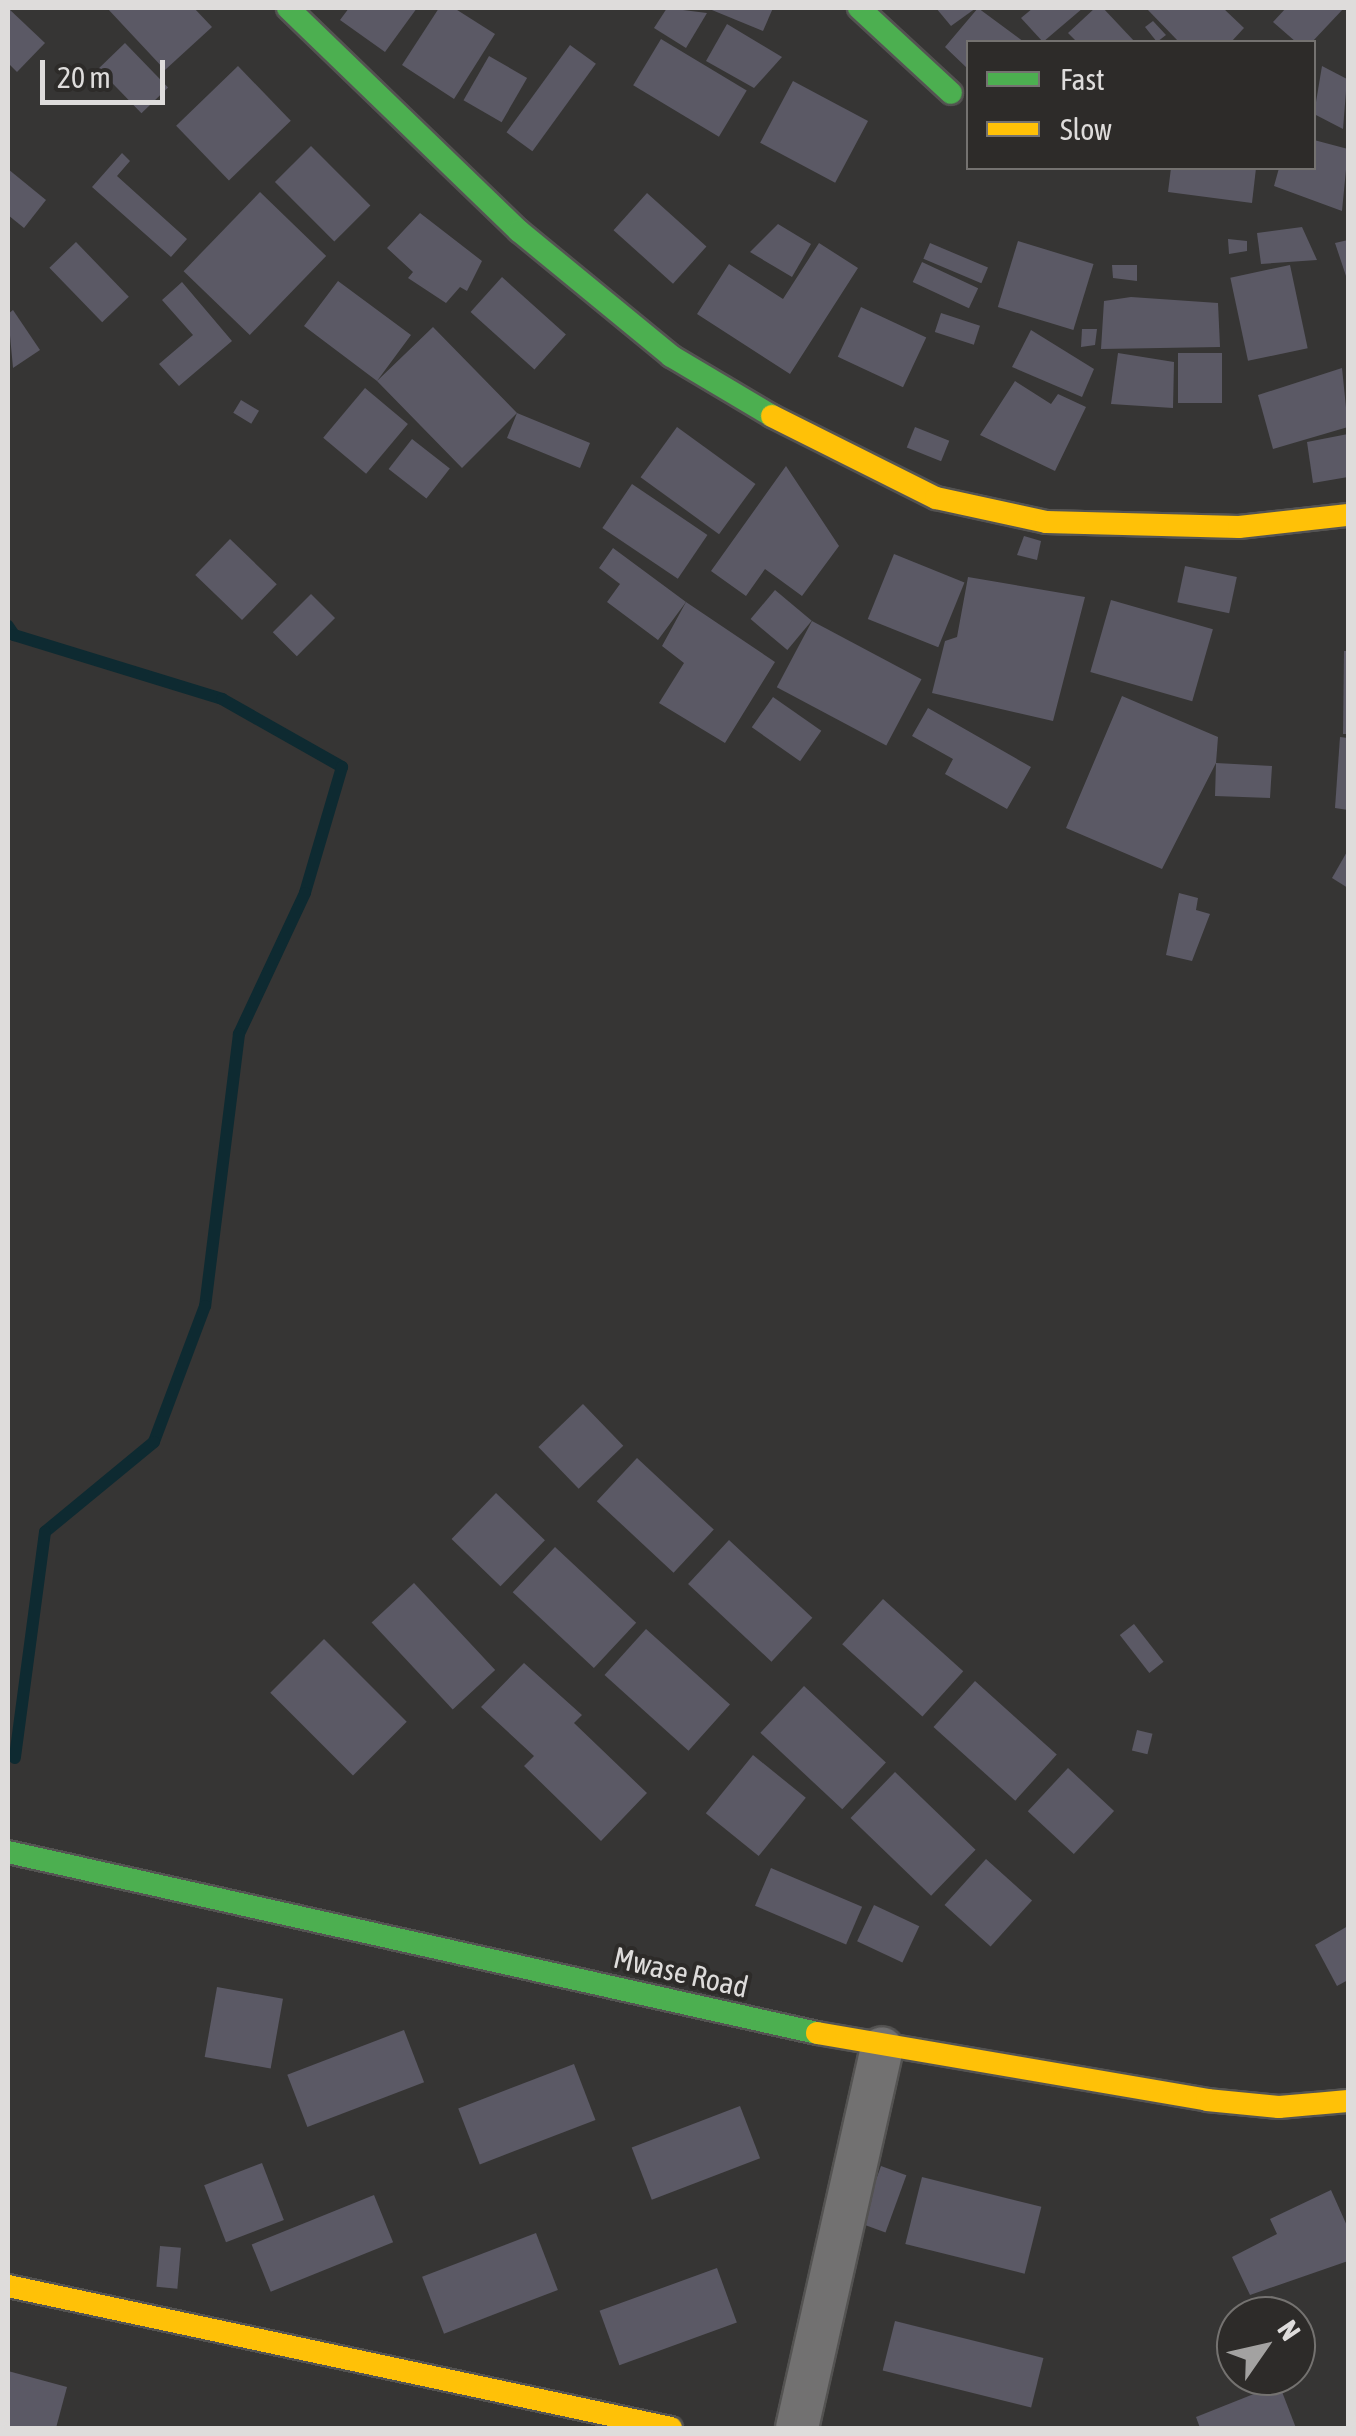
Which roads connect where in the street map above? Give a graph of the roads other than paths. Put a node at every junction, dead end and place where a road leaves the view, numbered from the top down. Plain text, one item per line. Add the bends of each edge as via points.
1 (288, 8) edge
2 (859, 8) edge
3 (951, 93) dead end
4 (1348, 515) edge
5 (8, 1852) edge
6 (882, 2048) junction
7 (1348, 2101) edge
8 (8, 2286) edge
9 (671, 2428) edge
10 (797, 2428) edge

1 - 4 street via 519,231 671,356 814,440 936,498 1046,522 1239,527
2 - 3 street
5 - 6 street, Mwase Road
6 - 7 street, Mwase Road via 1206,2100 1278,2107
6 - 10 street
8 - 9 street

